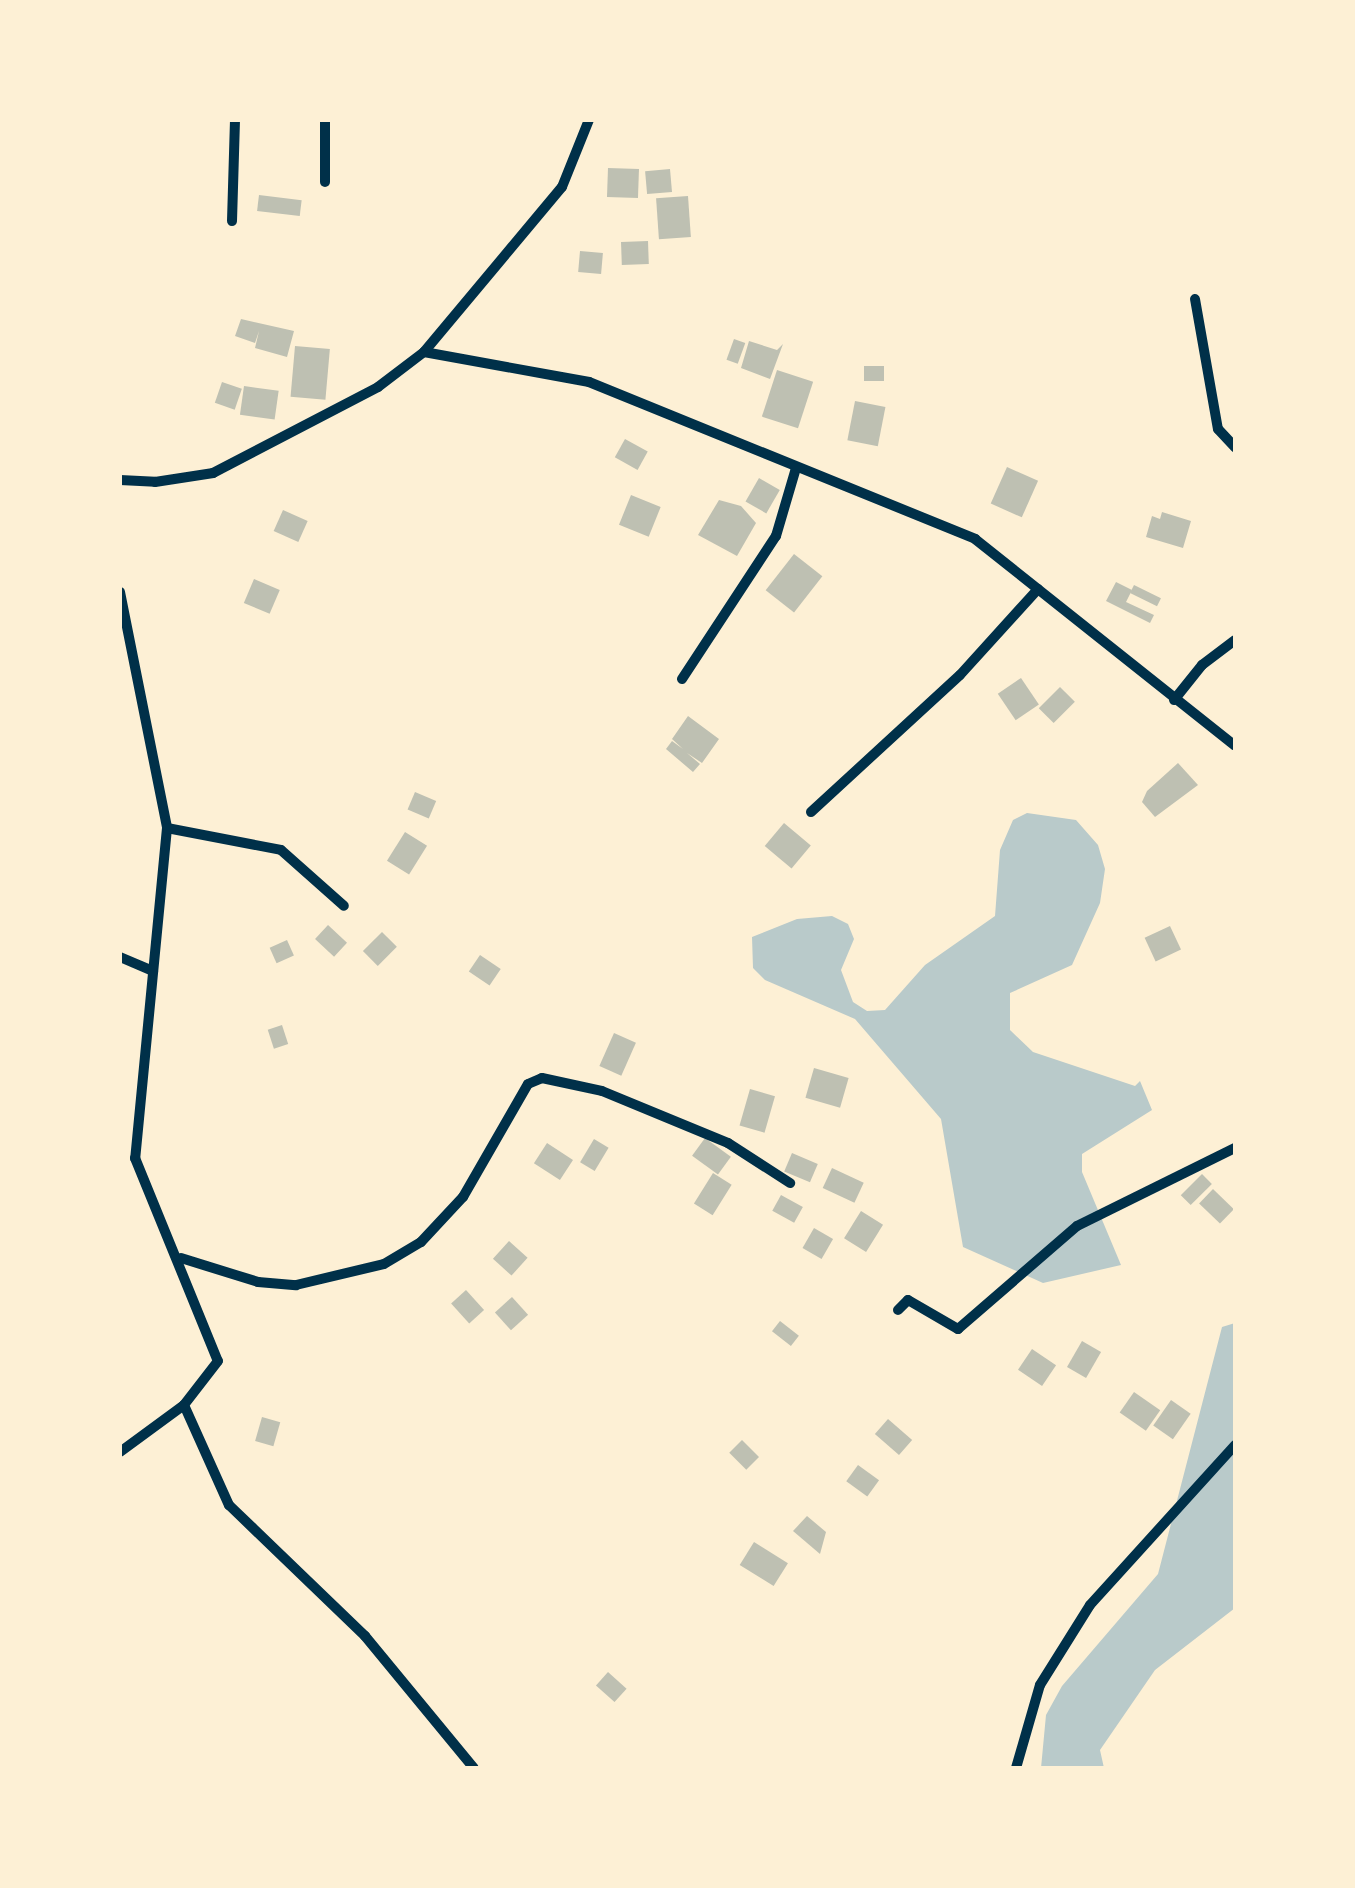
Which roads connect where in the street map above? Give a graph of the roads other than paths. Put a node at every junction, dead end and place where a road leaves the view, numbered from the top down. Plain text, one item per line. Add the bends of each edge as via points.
1 (235, 120) edge
2 (325, 120) edge
3 (588, 120) edge
4 (324, 182) dead end
5 (232, 221) dead end
6 (1196, 299) dead end
7 (424, 352) junction
8 (1235, 447) edge
9 (796, 468) junction
10 (120, 480) edge
11 (1038, 589) junction
12 (120, 592) edge
13 (1235, 640) edge
14 (682, 679) dead end
15 (1174, 700) junction
16 (1235, 746) edge
17 (811, 812) dead end
18 (167, 828) junction
19 (344, 906) dead end
20 (120, 957) edge
21 (153, 971) junction
22 (1235, 1148) edge
23 (790, 1183) dead end
24 (181, 1258) junction
25 (898, 1310) dead end
26 (184, 1405) junction
27 (1235, 1444) edge
28 (120, 1452) edge
29 (474, 1768) edge
30 (1016, 1768) edge

1 - 5 street
2 - 4 street
3 - 7 street via 562,187
6 - 8 street via 1218,429
7 - 9 street via 588,382
7 - 10 street via 378,387 212,473
9 - 11 street via 975,538
9 - 14 street via 776,536
11 - 15 street
11 - 17 street via 960,675
12 - 18 street
13 - 15 street via 1202,665
15 - 16 street
18 - 19 street via 281,850
18 - 21 street
20 - 21 street
21 - 24 street via 135,1158
22 - 25 street via 1077,1226 958,1329 908,1300
23 - 24 street via 728,1144 602,1091 542,1078 528,1084 463,1198 421,1242 384,1264 296,1284 258,1282
24 - 26 street via 218,1361
26 - 28 street
26 - 29 street via 228,1505 365,1636
27 - 30 street via 1090,1605 1040,1685

